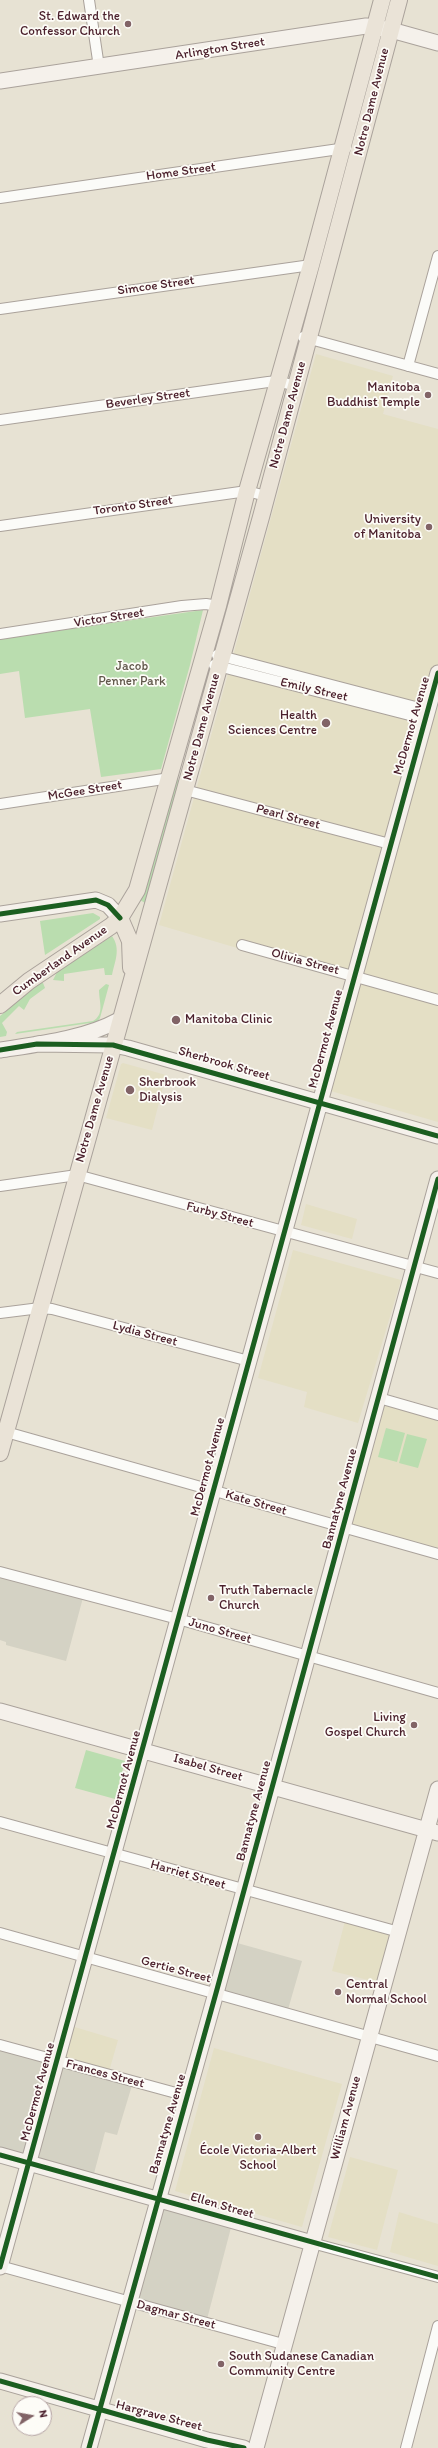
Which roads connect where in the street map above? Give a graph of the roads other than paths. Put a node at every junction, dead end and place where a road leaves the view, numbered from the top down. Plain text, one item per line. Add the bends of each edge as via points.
1 (90, 0) edge
2 (382, 0) edge
3 (399, 0) edge
4 (375, 28) junction
5 (391, 30) junction
6 (438, 42) edge
7 (99, 67) junction
8 (0, 81) edge
9 (362, 145) junction
10 (342, 148) junction
11 (0, 198) edge
12 (438, 256) edge
13 (311, 265) junction
14 (0, 309) edge
15 (291, 334) junction
16 (308, 338) junction
17 (408, 366) junction
18 (438, 374) edge
19 (278, 381) junction
20 (296, 386) junction
21 (0, 420) edge
22 (247, 491) junction
23 (266, 496) junction
24 (0, 526) edge
25 (218, 606) junction
26 (0, 634) edge
27 (204, 657) junction
28 (220, 661) junction
29 (438, 672) edge
30 (426, 714) junction
31 (170, 778) junction
32 (185, 790) junction
33 (0, 804) edge
34 (390, 844) junction
35 (0, 914) edge
36 (120, 918) junction
37 (242, 945) dead end
38 (354, 975) junction
39 (131, 976) junction
40 (438, 1000) edge
41 (0, 1005) edge
42 (119, 1020) junction
43 (37, 1044) junction
44 (113, 1045) junction
45 (0, 1050) edge
46 (320, 1104) junction
47 (438, 1136) edge
48 (77, 1175) junction
49 (438, 1180) edge
50 (0, 1186) edge
51 (284, 1232) junction
52 (415, 1266) junction
53 (438, 1273) edge
54 (40, 1308) junction
55 (0, 1313) edge
56 (249, 1362) junction
57 (379, 1398) junction
58 (6, 1413) edge
59 (438, 1415) edge
60 (6, 1432) junction
61 (0, 1453) edge
62 (213, 1491) junction
63 (343, 1528) junction
64 (438, 1554) edge
65 (0, 1572) edge
66 (178, 1619) junction
67 (307, 1655) junction
68 (438, 1693) edge
69 (0, 1711) edge
70 (143, 1750) junction
71 (272, 1786) junction
72 (438, 1789) edge
73 (0, 1822) edge
74 (432, 1831) edge
75 (115, 1854) junction
76 (244, 1890) junction
77 (399, 1932) junction
78 (0, 1933) edge
79 (86, 1957) junction
80 (216, 1993) junction
81 (369, 2036) junction
82 (0, 2045) edge
83 (438, 2056) edge
84 (58, 2062) junction
85 (187, 2096) junction
86 (0, 2156) edge
87 (30, 2163) junction
88 (158, 2199) junction
89 (312, 2243) junction
90 (0, 2266) edge
91 (438, 2277) edge
92 (129, 2302) junction
93 (438, 2326) edge
94 (284, 2344) junction
95 (0, 2381) edge
96 (99, 2410) junction
97 (89, 2448) edge
98 (244, 2448) edge
99 (256, 2448) edge
100 (406, 2448) edge

1 - 7 street
2 - 4 main road, Notre Dame Avenue
3 - 5 main road, Notre Dame Avenue
4 - 5 street, Arlington Street
4 - 7 street, Arlington Street via 366,26
4 - 10 main road, Notre Dame Avenue
5 - 6 street, Arlington Street
5 - 9 main road, Notre Dame Avenue
7 - 8 street, Arlington Street
9 - 10 street, Home Street
9 - 16 main road, Notre Dame Avenue
10 - 11 street, Home Street
10 - 13 main road, Notre Dame Avenue
12 - 17 street
13 - 14 street, Simcoe Street
13 - 15 main road, Notre Dame Avenue
15 - 16 street
15 - 19 main road, Notre Dame Avenue
16 - 17 street
16 - 20 main road, Notre Dame Avenue
17 - 18 street
19 - 20 street, Beverley Street
19 - 21 street, Beverley Street
19 - 22 main road, Notre Dame Avenue
20 - 23 main road, Notre Dame Avenue
22 - 23 street, Toronto Street
22 - 24 street, Toronto Street
22 - 25 main road, Notre Dame Avenue
23 - 28 main road, Notre Dame Avenue
25 - 26 street, Victor Street via 189,606
25 - 27 main road, Notre Dame Avenue
27 - 28 street, Emily Street
27 - 31 main road, Notre Dame Avenue
28 - 30 street, Emily Street
28 - 32 main road, Notre Dame Avenue
29 - 30 street, McDermot Avenue
30 - 34 street, McDermot Avenue
31 - 33 street, McGee Street
31 - 36 main road, Notre Dame Avenue via 137,890
32 - 34 street, Pearl Street
32 - 39 main road, Notre Dame Avenue via 141,952
34 - 38 street, McDermot Avenue
35 - 36 street via 96,900 108,905
36 - 39 main road via 130,941
36 - 41 main road, Cumberland Avenue via 102,933 29,981
37 - 38 street, Olivia Street
38 - 40 street, Olivia Street
38 - 46 street, McDermot Avenue
39 - 42 main road, Notre Dame Avenue
42 - 43 street, Sherbrook Street via 99,1030
42 - 44 main road, Notre Dame Avenue
43 - 44 street, Sherbrook Street
43 - 45 street, Sherbrook Street
44 - 46 street, Sherbrook Street
44 - 48 main road, Notre Dame Avenue
46 - 47 street, Sherbrook Street
46 - 51 street, McDermot Avenue
48 - 50 street, Furby Street
48 - 51 street, Furby Street
48 - 54 main road, Notre Dame Avenue
49 - 52 street, Bannatyne Avenue
51 - 52 street, Furby Street
51 - 56 street, McDermot Avenue
52 - 53 street, Furby Street
52 - 57 street, Bannatyne Avenue
54 - 55 street, Lydia Street
54 - 56 street, Lydia Street via 52,1309
54 - 58 main road, Notre Dame Avenue
56 - 62 street, McDermot Avenue
57 - 59 street
57 - 63 street, Bannatyne Avenue
58 - 60 main road, Notre Dame Avenue
60 - 61 main road, Notre Dame Avenue
60 - 62 street, Kate Street
62 - 63 street, Kate Street
62 - 66 street, McDermot Avenue
63 - 64 street, Kate Street
63 - 67 street, Bannatyne Avenue
65 - 66 street, Juno Street
66 - 67 street, Juno Street
66 - 70 street, McDermot Avenue
67 - 68 street, Juno Street
67 - 71 street, Bannatyne Avenue
69 - 70 street, Isabel Street
70 - 71 street, Isabel Street
70 - 75 street, McDermot Avenue
71 - 74 street, Isabel Street
71 - 76 street, Bannatyne Avenue
72 - 74 street, William Avenue
73 - 75 street, Harriet Street
74 - 77 street, William Avenue
75 - 76 street, Harriet Street
75 - 79 street, McDermot Avenue
76 - 77 street, Harriet Street
76 - 80 street, Bannatyne Avenue
77 - 81 street, William Avenue
78 - 79 street, Gertie Street
79 - 80 street, Gertie Street
79 - 84 street, McDermot Avenue
80 - 81 street, Gertie Street
80 - 85 street, Bannatyne Avenue
81 - 83 street, Gertie Street
81 - 89 street, William Avenue
82 - 84 street, Frances Street
84 - 85 street, Frances Street
84 - 87 street, McDermot Avenue
85 - 88 street, Bannatyne Avenue
86 - 87 street, Ellen Street
87 - 88 street, Ellen Street
87 - 90 street, McDermot Avenue
88 - 89 street, Ellen Street
88 - 92 street, Bannatyne Avenue
89 - 91 street, Ellen Street
89 - 94 street, William Avenue
90 - 92 street, Dagmar Street
92 - 94 street, Dagmar Street
92 - 96 street, Bannatyne Avenue
93 - 100 street
94 - 99 street, William Avenue
95 - 96 street, Hargrave Street
96 - 97 street, Bannatyne Avenue
96 - 98 street, Hargrave Street

